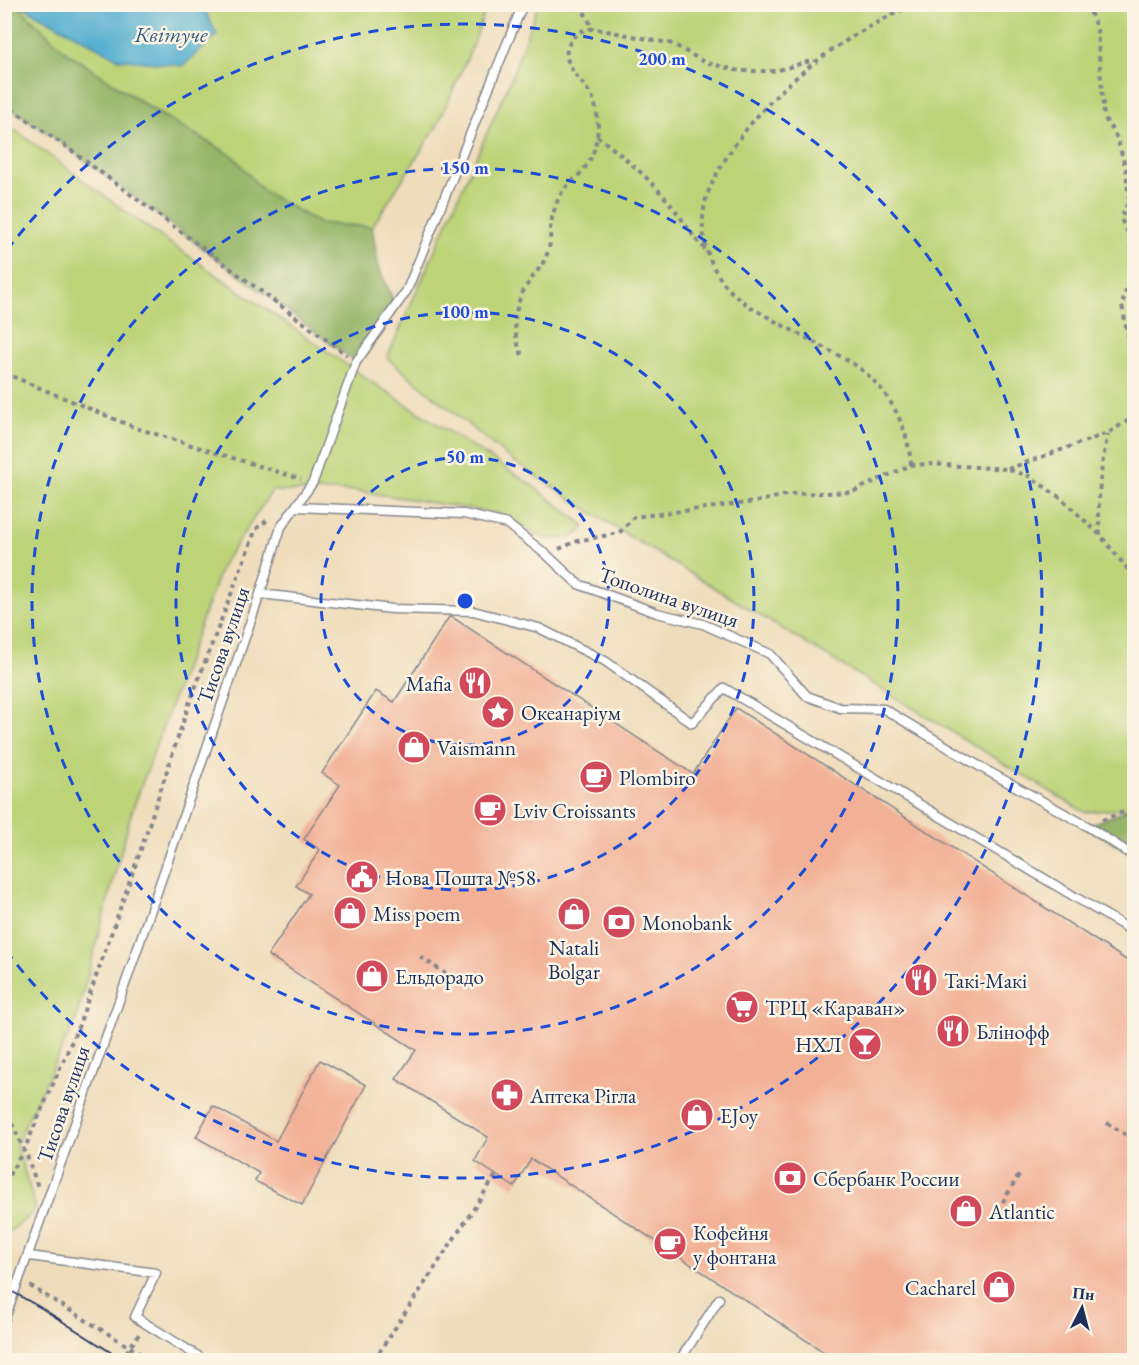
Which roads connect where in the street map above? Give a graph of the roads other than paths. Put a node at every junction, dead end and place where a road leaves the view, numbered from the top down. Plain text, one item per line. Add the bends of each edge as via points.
1 (523, 4) edge
2 (296, 507) junction
3 (260, 594) junction
4 (1134, 856) edge
5 (1134, 932) edge
6 (28, 1256) junction
7 (719, 1299) dead end
8 (4, 1321) edge
9 (204, 1360) edge
10 (680, 1360) edge

1 - 2 lane, Тисова вулиця via 407,290 356,362 313,482
2 - 3 lane, Тисова вулиця via 281,527
2 - 4 lane, Тополина вулиця via 464,514 507,524 578,584 657,613 703,624 770,654 807,696 840,708 884,709
3 - 5 lane via 392,609 473,611 539,628 605,661 692,723 724,688
3 - 6 lane, Тисова вулиця
6 - 8 lane, Тисова вулиця
6 - 9 lane via 156,1273 135,1317
7 - 10 lane

